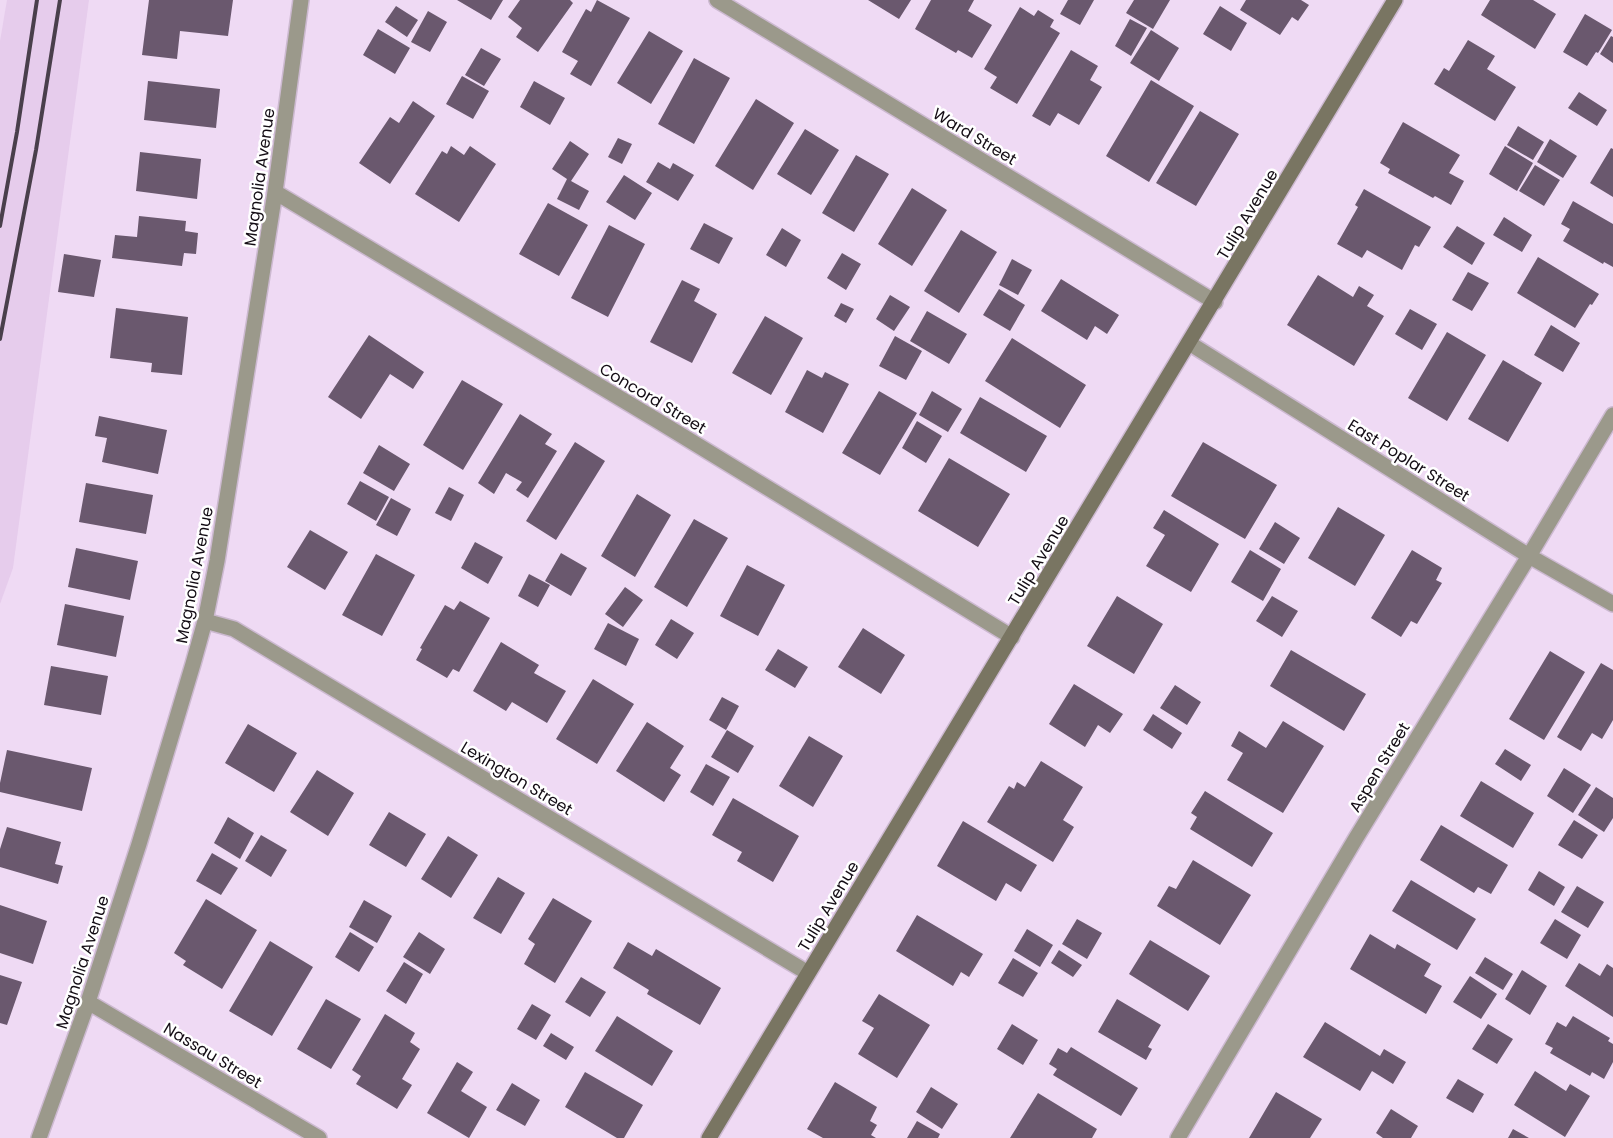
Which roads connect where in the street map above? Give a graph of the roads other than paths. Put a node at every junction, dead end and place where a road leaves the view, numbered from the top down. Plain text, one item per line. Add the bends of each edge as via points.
1 (301, 0) edge
2 (717, 0) edge
3 (1396, 0) edge
4 (275, 192) junction
5 (1214, 302) junction
6 (1189, 343) junction
7 (1613, 416) edge
8 (1529, 556) junction
9 (1613, 604) edge
10 (205, 620) junction
11 (1012, 637) junction
12 (808, 973) junction
13 (88, 1002) junction
14 (39, 1138) edge
15 (320, 1138) edge
16 (709, 1138) edge
17 (1178, 1138) edge

1 - 4 street, Magnolia Avenue
2 - 5 street, Ward Street
3 - 5 main road, Tulip Avenue
4 - 10 street, Magnolia Avenue
4 - 11 street, Concord Street
5 - 6 main road, Tulip Avenue
6 - 8 street, East Poplar Street
6 - 11 main road, Tulip Avenue
7 - 8 street, Aspen Street
8 - 9 street, East Poplar Street
8 - 17 street, Aspen Street via 1395,773
10 - 12 street, Lexington Street via 234,629
10 - 13 street, Magnolia Avenue via 147,818
11 - 12 main road, Tulip Avenue
12 - 16 main road, Tulip Avenue
13 - 14 street, Magnolia Avenue
13 - 15 street, Nassau Street

